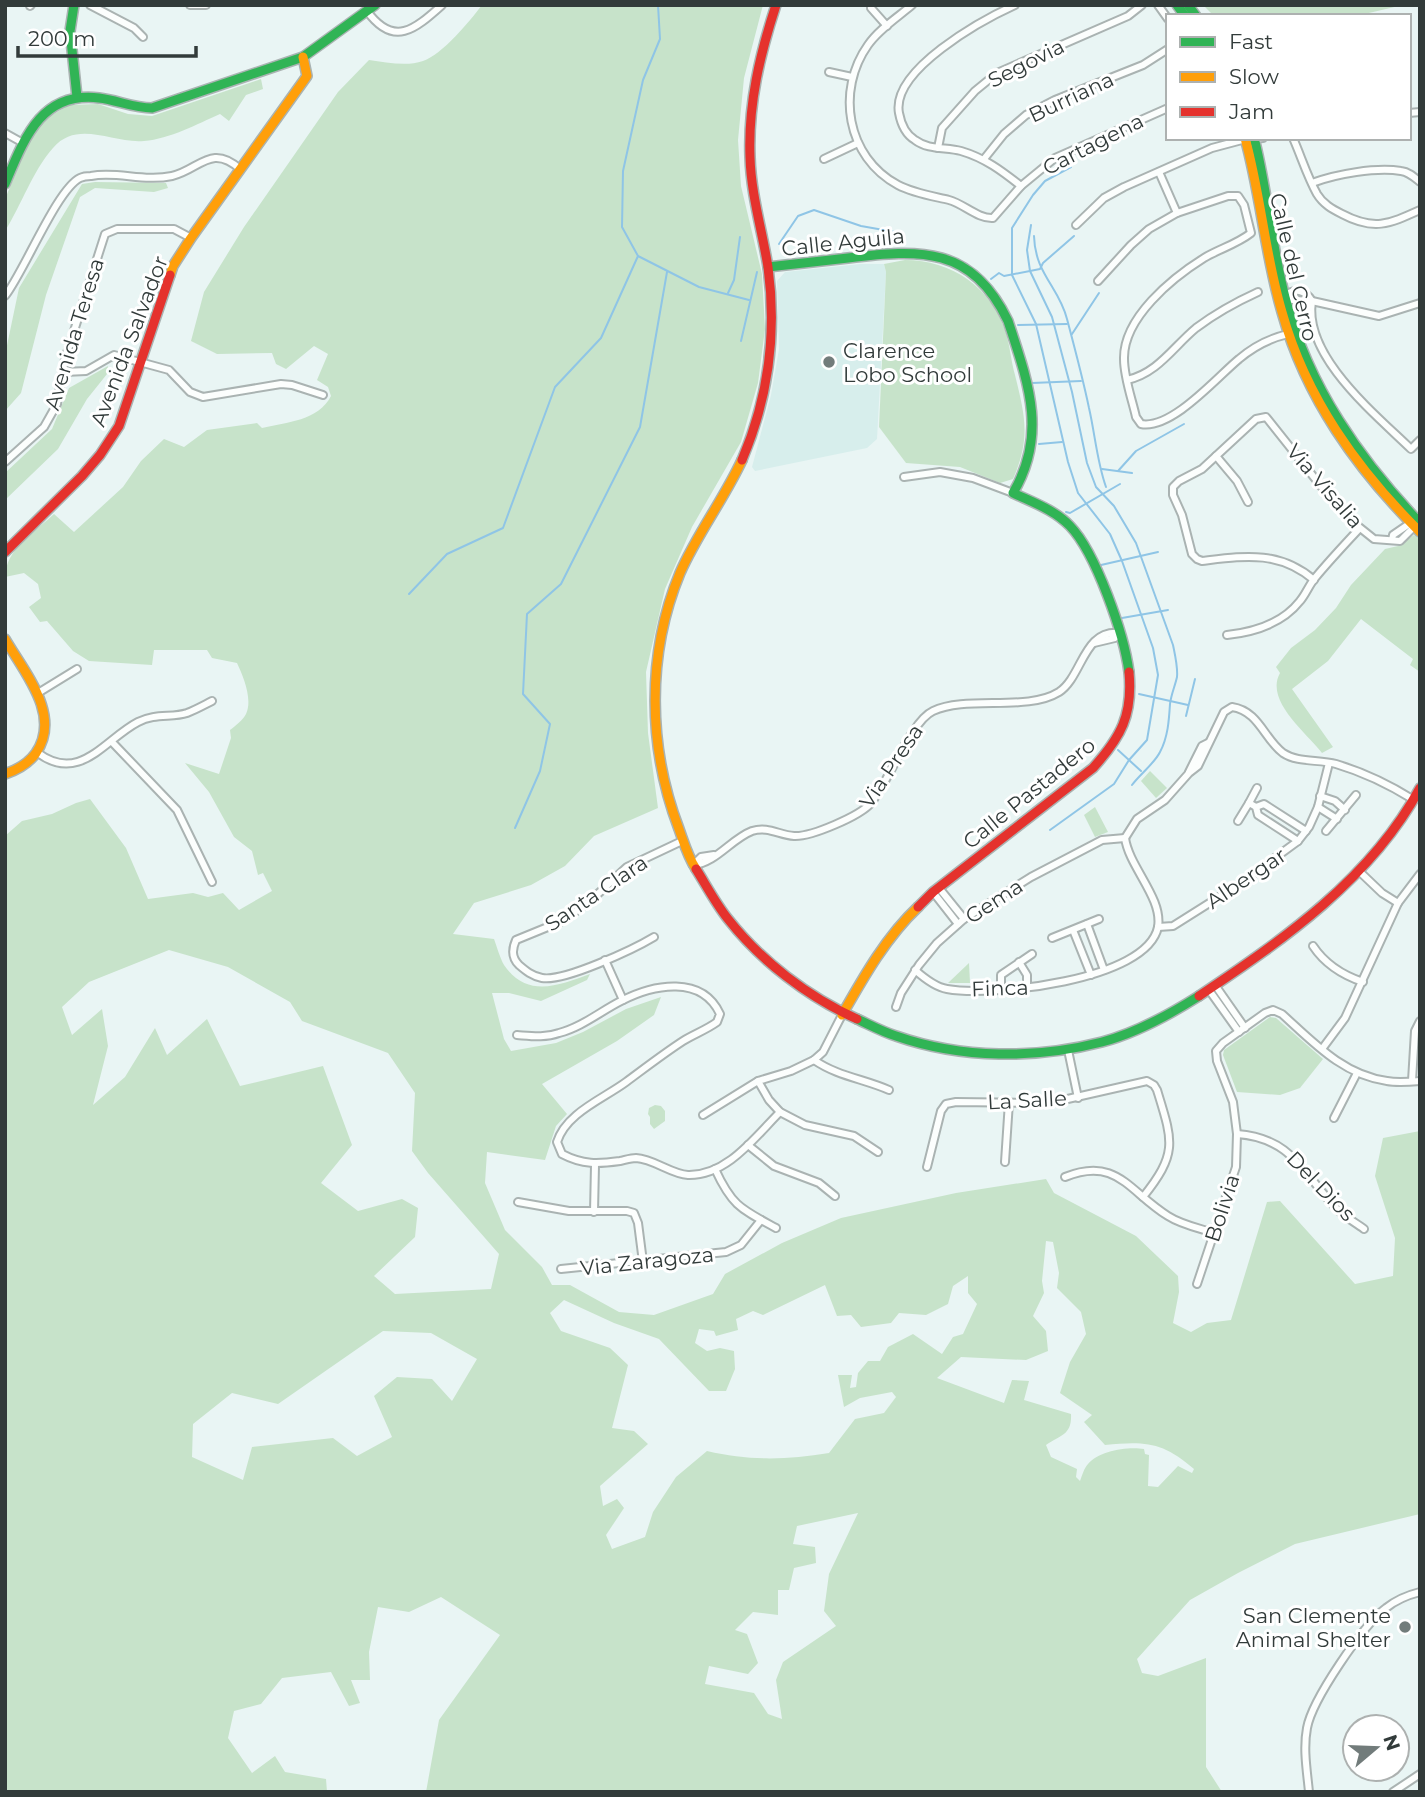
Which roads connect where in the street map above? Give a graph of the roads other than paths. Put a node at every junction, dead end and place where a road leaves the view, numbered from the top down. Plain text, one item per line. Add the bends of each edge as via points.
1 (74, 5) edge
2 (90, 5) edge
3 (190, 5) edge
4 (206, 5) edge
5 (442, 5) edge
6 (776, 5) edge
7 (912, 5) edge
8 (1015, 5) edge
9 (1142, 5) edge
10 (371, 8) edge
11 (871, 8) dead end
12 (887, 26) junction
13 (143, 37) dead end
14 (1166, 50) edge
15 (303, 57) junction
16 (829, 72) dead end
17 (852, 77) junction
18 (77, 97) junction
19 (1166, 109) edge
20 (5, 134) edge
21 (1248, 140) edge
22 (1252, 140) edge
23 (1294, 140) edge
24 (23, 143) junction
25 (858, 143) junction
26 (938, 148) junction
27 (824, 159) dead end
28 (985, 159) junction
29 (240, 169) junction
30 (1159, 172) junction
31 (1420, 182) edge
32 (1312, 183) junction
33 (5, 184) edge
34 (1021, 186) junction
35 (1420, 210) edge
36 (1177, 214) junction
37 (1076, 225) dead end
38 (191, 238) junction
39 (768, 267) junction
40 (1098, 281) dead end
41 (1258, 292) dead end
42 (5, 296) edge
43 (1282, 296) junction
44 (1312, 301) junction
45 (1420, 303) edge
46 (1292, 333) junction
47 (142, 362) junction
48 (64, 372) junction
49 (1127, 380) junction
50 (323, 395) dead end
51 (1420, 440) edge
52 (1216, 456) junction
53 (5, 462) edge
54 (904, 477) dead end
55 (1013, 493) junction
56 (1248, 502) dead end
57 (1416, 525) edge
58 (1359, 528) junction
59 (5, 552) edge
60 (1314, 580) junction
61 (1120, 633) junction
62 (1227, 635) dead end
63 (5, 639) edge
64 (77, 669) dead end
65 (38, 693) junction
66 (212, 701) dead end
67 (112, 742) junction
68 (38, 752) junction
69 (1329, 763) junction
70 (5, 774) edge
71 (1257, 788) dead end
72 (1420, 788) edge
73 (1356, 795) dead end
74 (1320, 796) junction
75 (1414, 800) junction
76 (1249, 803) junction
77 (1256, 807) junction
78 (1318, 807) junction
79 (1345, 810) junction
80 (1337, 819) junction
81 (1238, 821) dead end
82 (1306, 831) junction
83 (1326, 831) dead end
84 (1125, 838) junction
85 (682, 841) junction
86 (1298, 841) junction
87 (693, 865) junction
88 (1360, 872) junction
89 (1420, 874) edge
90 (212, 881) dead end
91 (936, 890) junction
92 (1398, 903) junction
93 (964, 919) junction
94 (1099, 919) dead end
95 (958, 924) junction
96 (1087, 924) junction
97 (1158, 927) junction
98 (1073, 930) junction
99 (654, 937) dead end
100 (1052, 938) dead end
101 (1313, 946) dead end
102 (1032, 954) dead end
103 (605, 960) junction
104 (1019, 962) junction
105 (915, 970) junction
106 (1104, 970) junction
107 (1091, 975) junction
108 (1363, 982) junction
109 (1027, 988) junction
110 (1212, 988) junction
111 (1002, 989) junction
112 (623, 1000) junction
113 (896, 1007) dead end
114 (842, 1015) junction
115 (1420, 1021) edge
116 (1242, 1030) junction
117 (517, 1035) dead end
118 (1322, 1049) junction
119 (1068, 1050) junction
120 (814, 1060) junction
121 (1357, 1073) junction
122 (758, 1081) junction
123 (1420, 1081) edge
124 (1412, 1082) junction
125 (889, 1090) dead end
126 (1078, 1098) junction
127 (1009, 1102) junction
128 (780, 1112) junction
129 (703, 1115) dead end
130 (1334, 1118) dead end
131 (1237, 1134) junction
132 (748, 1145) junction
133 (878, 1152) dead end
134 (1005, 1162) dead end
135 (595, 1165) junction
136 (927, 1167) dead end
137 (715, 1169) junction
138 (1065, 1177) dead end
139 (835, 1196) dead end
140 (1143, 1197) junction
141 (517, 1202) dead end
142 (594, 1212) junction
143 (761, 1220) junction
144 (776, 1228) dead end
145 (1364, 1229) dead end
146 (1214, 1233) junction
147 (643, 1262) junction
148 (561, 1269) dead end
149 (1197, 1284) dead end
150 (1420, 1592) edge
151 (1420, 1774) edge
152 (1309, 1792) edge
153 (1393, 1792) edge

1 - 18 street via 70,31
2 - 13 street
3 - 4 street
5 - 10 street via 405,32 379,27
6 - 39 street via 761,49 750,123 752,180
7 - 12 street
8 - 26 street via 969,29 904,87 898,107 905,131 924,146
9 - 26 street, Segovia via 1128,16 997,73 942,128
10 - 15 street
11 - 12 street
12 - 17 street via 870,42
14 - 28 street, Burriana via 1143,65 1026,115
15 - 18 street via 152,108
15 - 29 street, Avenida Salvador via 307,76
16 - 17 street
17 - 25 street via 850,122
18 - 24 street via 42,114
19 - 34 street, Cartagena via 1055,158
20 - 24 street
21 - 30 street via 1212,148
22 - 43 street, Calle del Cerro
23 - 32 street
24 - 33 street
25 - 27 street
25 - 34 street, Cartagena via 884,176 898,185 955,201 988,219 995,218
26 - 28 street
28 - 34 street
29 - 38 street, Avenida Salvador
29 - 42 street via 221,158 206,159 174,176 79,178 62,196
30 - 36 street
30 - 37 street via 1104,198
31 - 32 street via 1409,173 1386,170 1335,175
32 - 35 street via 1328,206 1370,225 1391,223
36 - 40 street via 1131,244
36 - 49 street via 1238,196 1251,233 1197,263 1149,304 1126,338
38 - 47 street, Avenida Salvador via 173,266
38 - 48 street, Avenida Teresa via 174,229 117,229 105,234
39 - 55 street, Calle Aguila via 911,252 940,257 978,279 1008,321 1032,419 1032,447
39 - 85 street via 771,345 760,412 735,474 680,575 664,622 655,688 657,745
41 - 49 street via 1194,330 1153,371
43 - 44 street via 1302,291
43 - 46 street, Calle del Cerro
44 - 45 street via 1379,316
44 - 51 street via 1310,314 1323,352 1346,384 1411,449
46 - 49 street via 1254,348 1197,398 1147,425 1136,417
46 - 57 street, Calle del Cerro via 1352,443
47 - 48 street via 114,355 86,371
47 - 50 street via 169,370 190,392 204,397 281,384
47 - 59 street, Avenida Salvador via 119,426 100,455
48 - 53 street, Avenida Teresa via 57,404 44,427
52 - 56 street
52 - 58 street, Via Visalia via 1256,419 1266,416
52 - 60 street via 1172,487 1192,554 1202,561 1263,556 1280,560
54 - 55 street, Calle Pastadero via 940,472
55 - 61 street, Calle Pastadero via 1055,513 1079,536
57 - 58 street, Via Visalia via 1393,535 1392,540 1374,539
58 - 60 street
60 - 62 street via 1299,603 1277,621
61 - 87 street, Via Presa via 1092,643 1067,685 1050,696 947,707 927,715 862,812 798,836 753,831 708,861
61 - 91 street, Calle Pastadero via 1132,695 1128,716 1107,755
63 - 65 street
64 - 65 street
65 - 68 street via 46,716
66 - 67 street via 185,714 140,721
67 - 68 street via 83,762 62,763
67 - 90 street via 177,810
68 - 70 street via 15,772
69 - 74 street, Albergar
69 - 75 street via 1364,774
69 - 84 street via 1285,754 1252,716 1232,707 1224,712 1198,766 1165,800 1137,819
71 - 76 street
72 - 75 street
73 - 79 street
74 - 78 street, Albergar
74 - 79 street
75 - 88 street
76 - 77 street
76 - 81 street
77 - 82 street via 1264,804
77 - 86 street via 1258,815
78 - 80 street
78 - 82 street, Albergar
79 - 80 street
80 - 83 street
82 - 86 street, Albergar
84 - 93 street, Gema via 1102,840
84 - 97 street via 1152,899
85 - 87 street
85 - 103 street, Santa Clara via 626,867 588,903 560,922 516,940 512,949 515,961 529,974 544,979 559,978
86 - 97 street, Albergar via 1172,926
87 - 114 street via 738,933 773,968
88 - 92 street
88 - 110 street
89 - 92 street
91 - 93 street
91 - 95 street
91 - 114 street, Calle Pastadero via 889,941
92 - 108 street
93 - 95 street, Gema
94 - 96 street
95 - 105 street, Gema
96 - 98 street
96 - 106 street
97 - 106 street, Finca via 1144,950
98 - 100 street
98 - 107 street
99 - 103 street, Santa Clara
101 - 108 street via 1324,961
102 - 104 street
103 - 112 street
104 - 109 street via 1027,975
104 - 111 street via 1001,975
105 - 111 street, Finca via 946,989
105 - 113 street, Gema
106 - 107 street, Finca
107 - 109 street, Finca
108 - 118 street
109 - 111 street, Finca
110 - 116 street
110 - 119 street via 1161,1019
112 - 117 street via 559,1034
112 - 135 street via 669,986 685,986 702,991 720,1014 709,1028 589,1105 559,1136 562,1154
114 - 119 street via 915,1044 954,1052 1002,1055
114 - 120 street, Calle Pastadero
115 - 124 street via 1415,1031
116 - 118 street via 1273,1010
116 - 131 street, Bolivia via 1216,1051 1233,1102
118 - 121 street
119 - 126 street
120 - 122 street
120 - 125 street via 831,1072
121 - 124 street
121 - 130 street
122 - 128 street
122 - 129 street
123 - 124 street
126 - 127 street, La Salle
126 - 140 street, La Salle via 1147,1081 1154,1085 1170,1137 1166,1166
127 - 134 street
127 - 136 street, La Salle via 946,1104
128 - 132 street
128 - 133 street via 804,1125 854,1136
131 - 145 street, Del Dios via 1257,1135 1281,1146 1339,1212
131 - 146 street, Bolivia via 1236,1167
132 - 137 street
132 - 139 street via 774,1166 819,1182
135 - 137 street via 637,1158 687,1175
135 - 142 street
137 - 143 street via 738,1207
138 - 140 street via 1100,1169 1122,1179
140 - 146 street via 1168,1216
141 - 142 street
142 - 147 street via 634,1213
143 - 144 street
143 - 147 street, Via Zaragoza via 741,1245 726,1252
146 - 149 street, Bolivia
147 - 148 street, Via Zaragoza
150 - 152 street via 1401,1598 1375,1618 1320,1694 1307,1727
151 - 153 street

